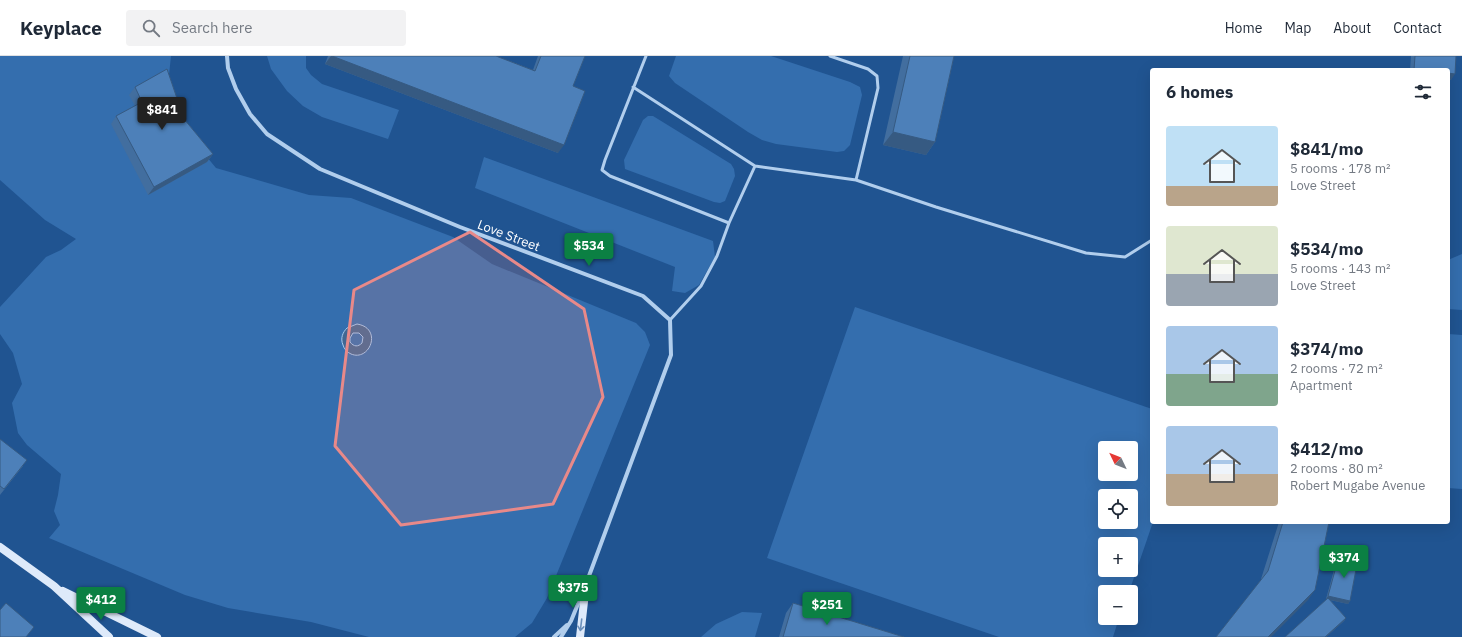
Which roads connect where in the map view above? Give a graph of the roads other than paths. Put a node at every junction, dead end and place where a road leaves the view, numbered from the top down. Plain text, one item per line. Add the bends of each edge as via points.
1 (227, 56) edge
2 (646, 56) edge
3 (830, 56) edge
4 (633, 87) junction
5 (755, 166) junction
6 (856, 180) junction
7 (729, 223) junction
8 (1150, 241) edge
9 (670, 320) junction
10 (0, 547) edge
11 (586, 584) junction
12 (54, 586) junction
13 (571, 621) junction
14 (109, 637) edge
15 (157, 637) edge
16 (554, 637) edge
17 (561, 637) edge
18 (580, 637) edge

1 - 9 street, Love Street via 228,68 236,89 250,114 267,134 320,169 447,222 643,296
2 - 4 lane
3 - 6 lane via 868,69 877,76 878,88
4 - 5 lane
4 - 7 lane via 602,170 610,176
5 - 6 lane
5 - 7 lane
6 - 8 lane via 1086,253 1124,256
7 - 9 lane via 717,256 701,286
9 - 11 street via 671,355
10 - 12 main road
11 - 13 street
11 -> 18 main road
12 - 14 main road
12 - 15 main road
13 - 16 street
13 - 17 street

